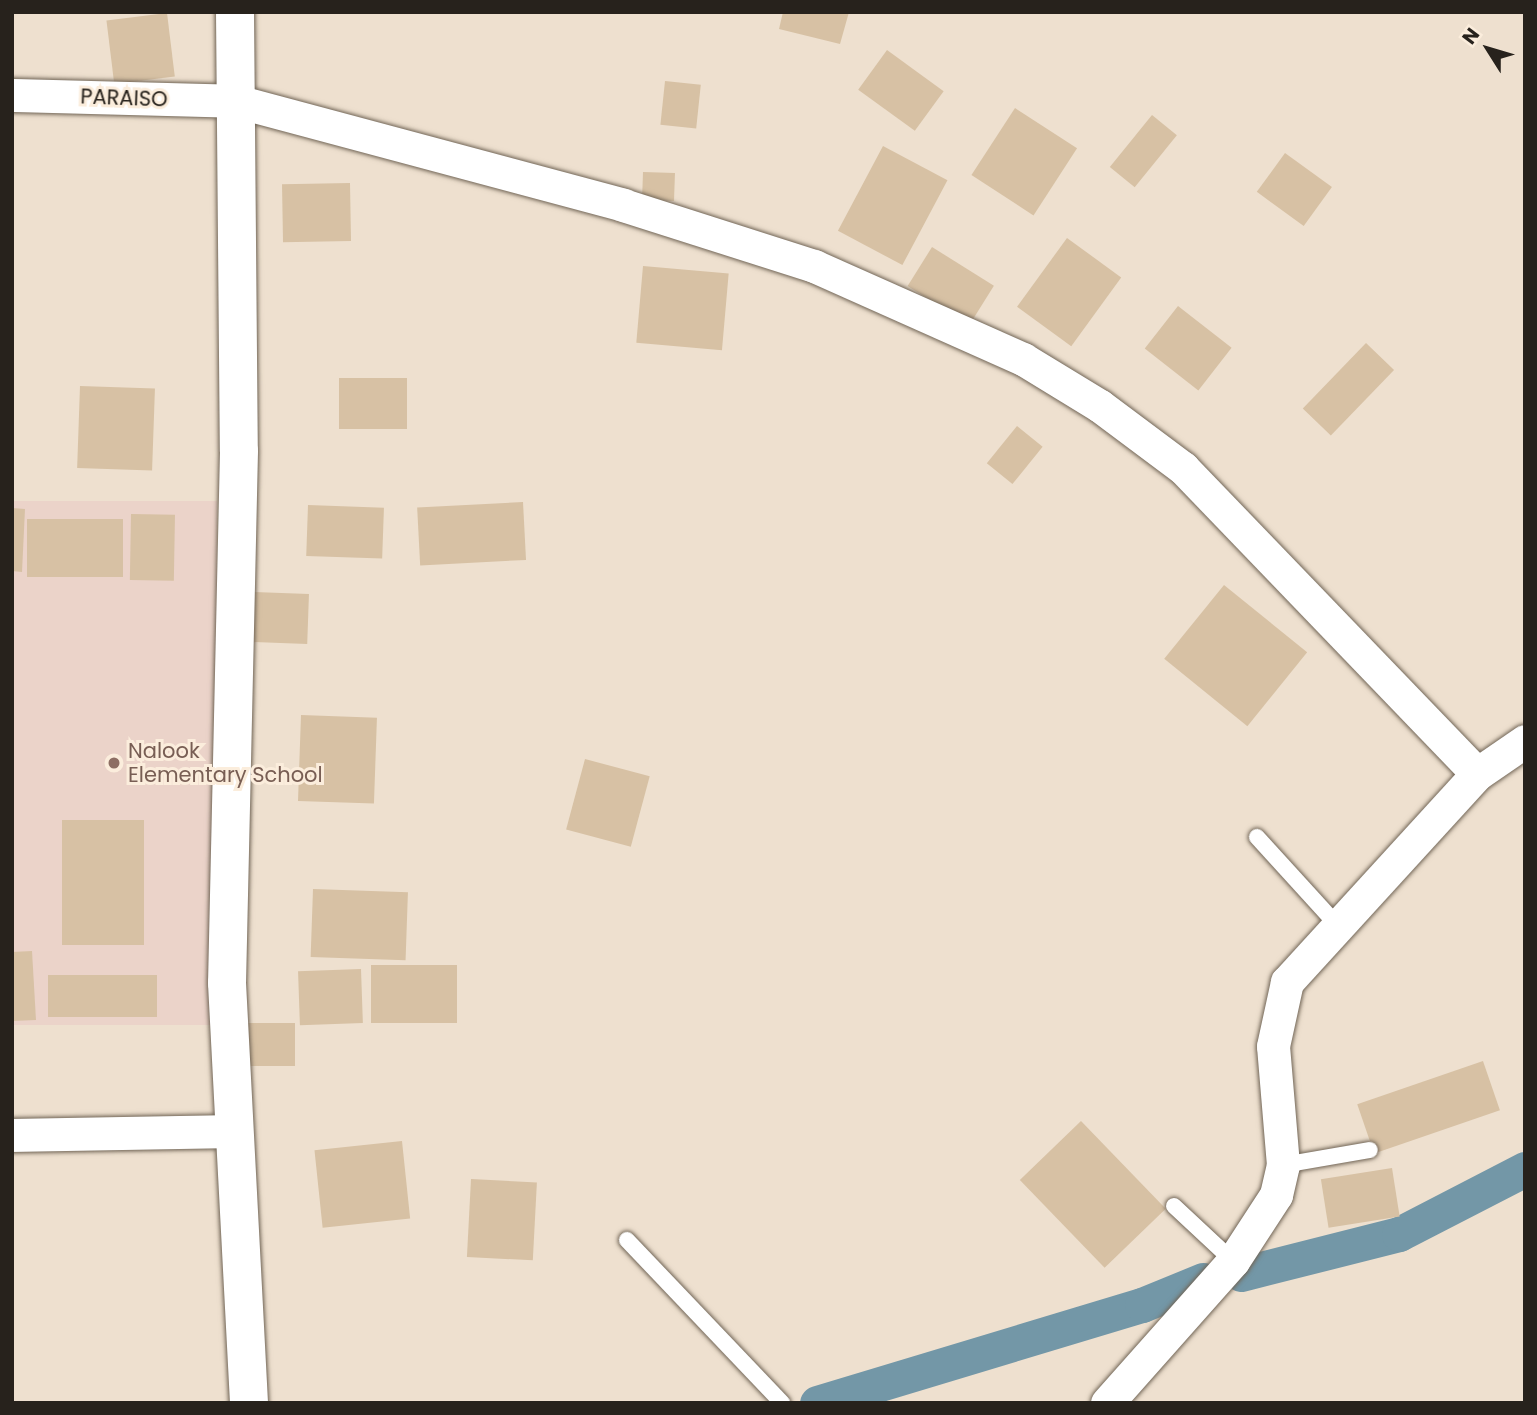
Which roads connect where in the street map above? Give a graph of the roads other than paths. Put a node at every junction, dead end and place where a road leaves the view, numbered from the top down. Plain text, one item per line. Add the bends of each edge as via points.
1 (235, 12) edge
2 (12, 95) edge
3 (236, 101) junction
4 (1525, 741) edge
5 (1477, 774) junction
6 (1256, 837) dead end
7 (1337, 925) junction
8 (233, 1131) junction
9 (12, 1135) edge
10 (1370, 1150) dead end
11 (1283, 1165) junction
12 (1174, 1206) dead end
13 (627, 1240) dead end
14 (1233, 1261) junction
15 (249, 1403) edge
16 (782, 1403) edge
17 (1107, 1403) edge

1 - 3 street
2 - 3 street, PARAISO
3 - 5 street, PARAISO via 623,205 814,266 1023,359 1100,406 1183,468
3 - 8 street via 239,452 227,983
4 - 5 street
5 - 7 street
6 - 7 lane
7 - 11 street via 1287,982 1278,1009 1273,1046
8 - 9 street
8 - 15 street
10 - 11 lane
11 - 14 street via 1259,1228
12 - 14 lane
13 - 16 lane
14 - 17 street

